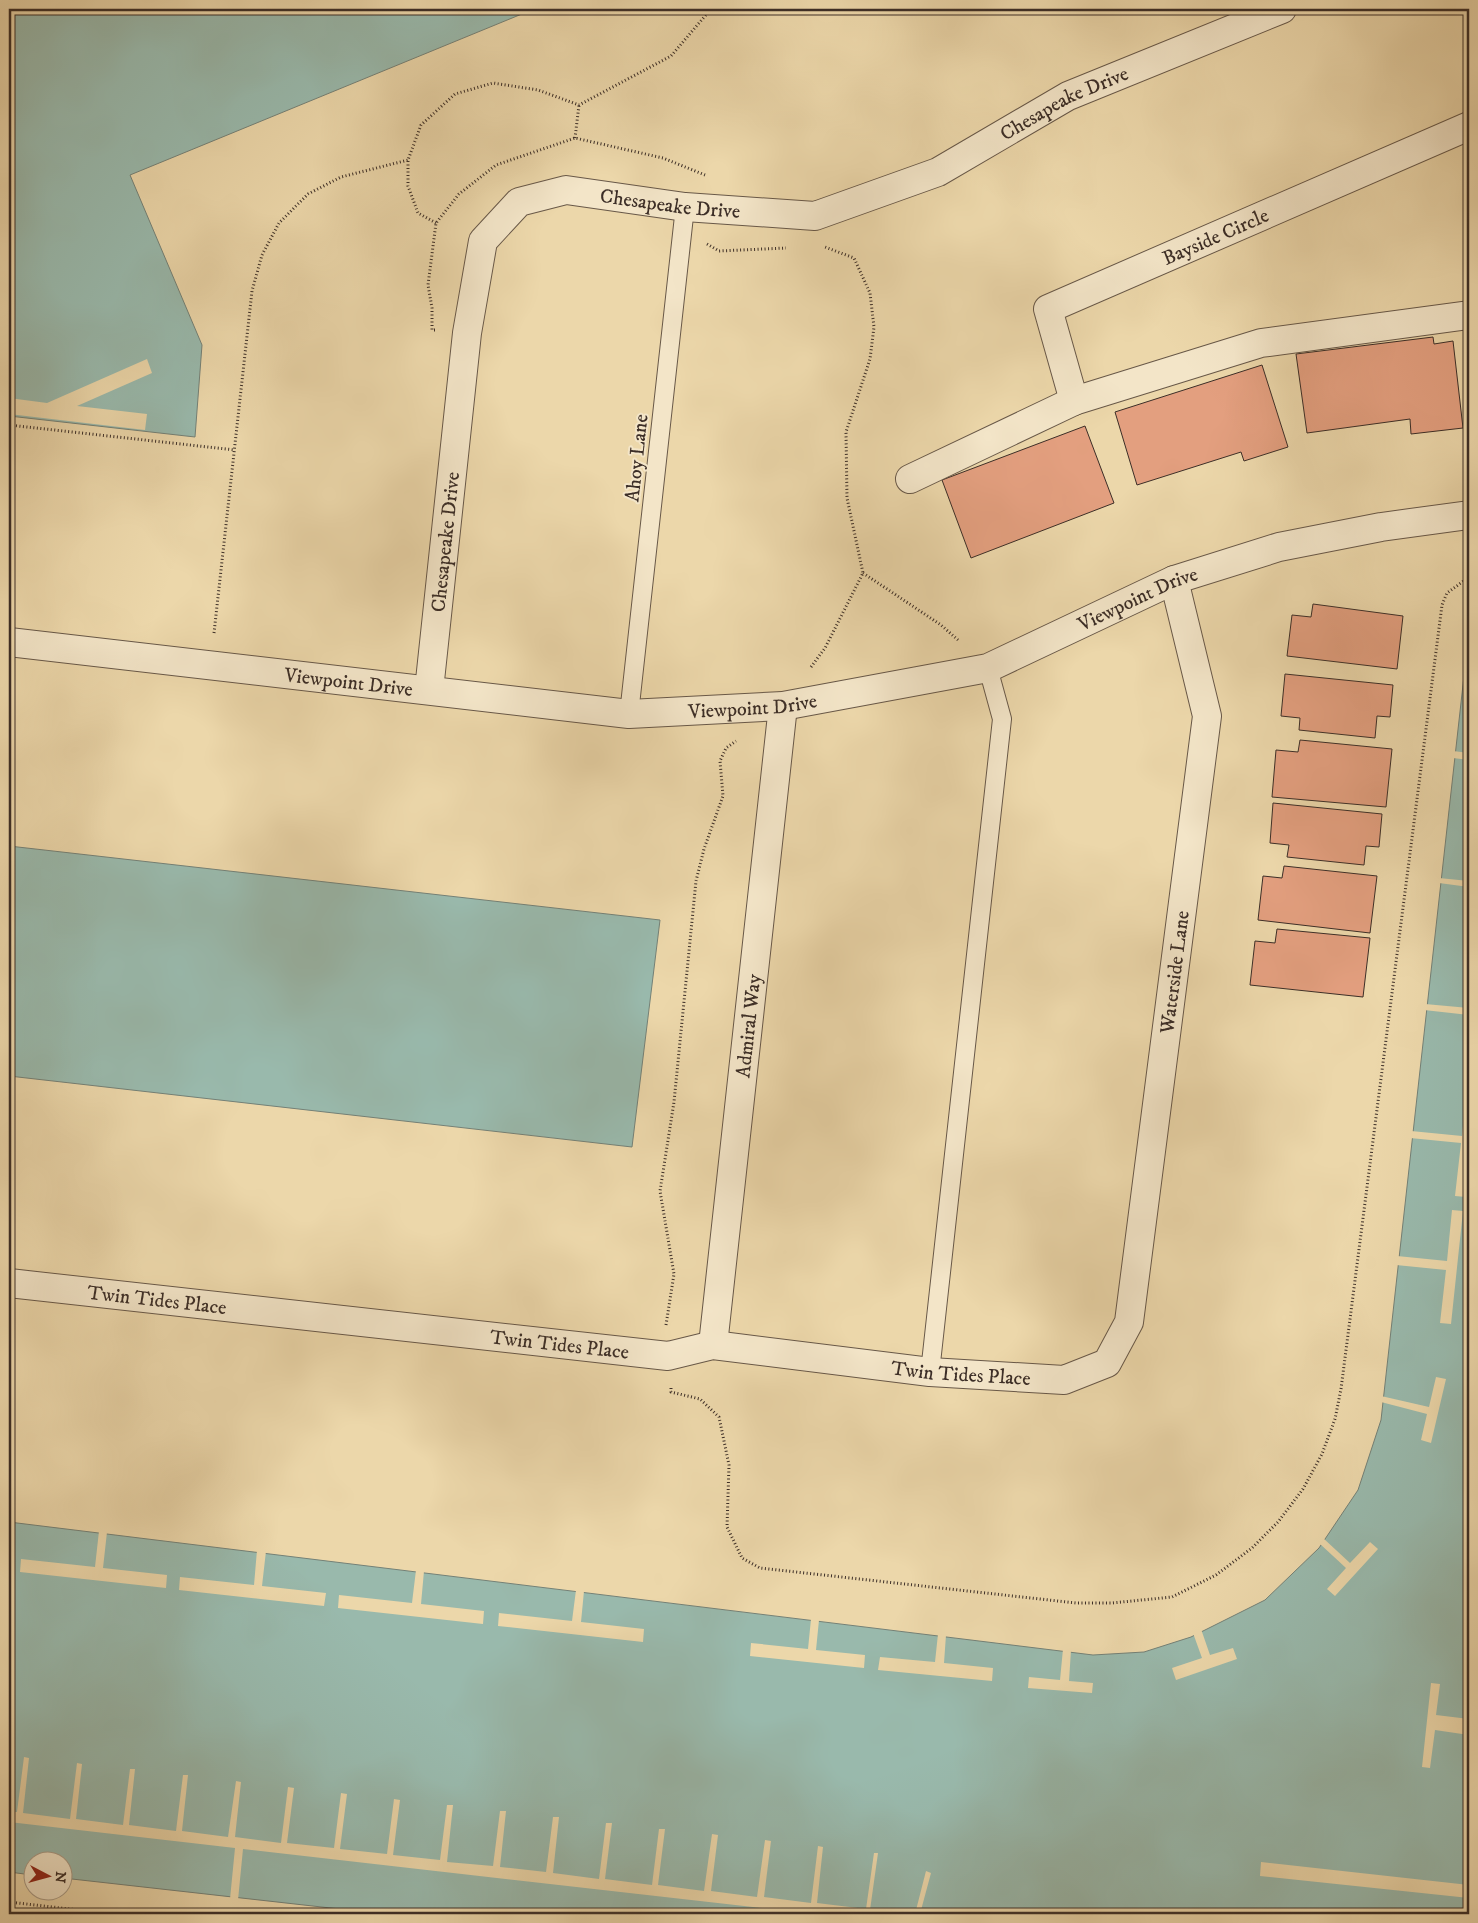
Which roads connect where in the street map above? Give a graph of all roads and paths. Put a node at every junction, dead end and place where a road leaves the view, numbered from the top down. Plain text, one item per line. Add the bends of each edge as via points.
1 (711, 9) edge
2 (1282, 9) edge
3 (579, 105) junction
4 (1469, 126) edge
5 (575, 138) junction
6 (408, 160) junction
7 (697, 208) junction
8 (436, 223) junction
9 (824, 246) dead end
10 (795, 248) dead end
11 (1469, 314) edge
12 (467, 333) junction
13 (1074, 401) junction
14 (9, 425) edge
15 (235, 450) junction
16 (910, 479) dead end
17 (1469, 515) edge
18 (1469, 561) edge
19 (863, 573) junction
20 (1174, 580) junction
21 (9, 642) edge
22 (211, 666) junction
23 (988, 668) junction
24 (429, 690) junction
25 (783, 706) junction
26 (629, 714) junction
27 (740, 738) dead end
28 (9, 1283) edge
29 (713, 1345) junction
30 (668, 1356) junction
31 (1107, 1363) joint
32 (930, 1372) junction
33 (9, 1902) edge
34 (113, 1914) edge

1 - 3 path via 671,56
2 - 7 street, Chesapeake Drive via 1068,96 938,172 815,216
3 - 5 path
3 - 6 path via 538,90 493,82 455,94 421,125
4 - 13 street, Bayside Circle via 1048,309
5 - 7 path via 663,158 708,176
5 - 8 path via 496,165 459,194
6 - 8 path via 408,186 418,212
6 - 15 path via 341,177 308,194 279,223 262,255 252,291
7 - 10 path via 707,245 719,251
7 - 12 street, Chesapeake Drive via 566,190 519,202 483,241
7 - 26 lane, Ahoy Lane
8 - 12 path via 428,285 432,330
9 - 19 path via 854,258 870,293 874,327 870,359 846,432 847,498
11 - 13 street via 1261,343
12 - 24 street, Chesapeake Drive
13 - 16 street
14 - 15 path
15 - 22 path
17 - 20 street, Viewpoint Drive via 1381,527 1278,547
18 - 30 path via 1465,580 1447,593 1442,605 1335,1419 1304,1489 1258,1542 1216,1575 1172,1597 1112,1603 1076,1603 760,1568 742,1558 727,1527 729,1465 719,1417 700,1399 671,1392
19 - 23 path via 941,626
19 - 25 path via 825,648
20 - 23 street, Viewpoint Drive
20 - 31 street, Waterside Lane via 1207,716 1129,1322
21 - 22 street, Viewpoint Drive
22 - 24 street, Viewpoint Drive
23 - 25 street, Viewpoint Drive
23 - 32 lane via 1002,719
24 - 26 street, Viewpoint Drive
25 - 26 street, Viewpoint Drive
25 - 29 street, Admiral Way
27 - 30 path via 726,748 720,761 723,796 696,881 674,1102 660,1191 674,1274 666,1319
28 - 30 street, Twin Tides Place
29 - 30 street, Twin Tides Place
29 - 32 street, Twin Tides Place
31 - 32 street, Twin Tides Place via 1064,1380
33 - 34 path

